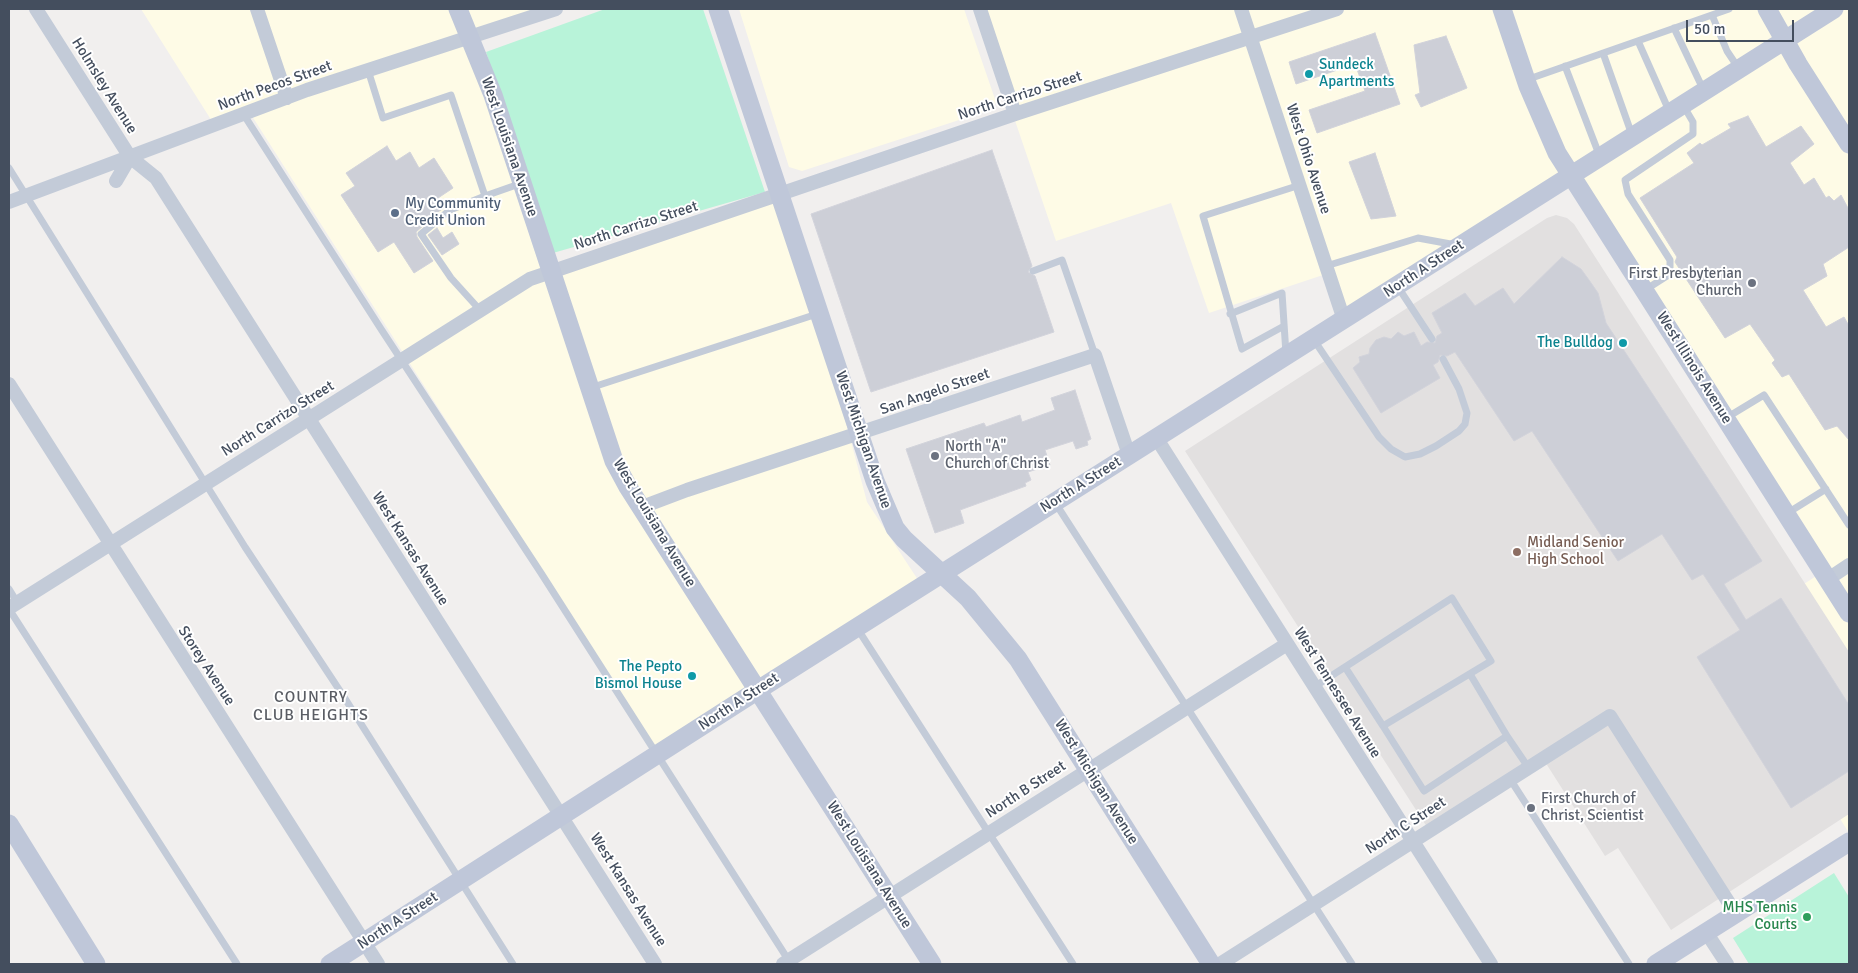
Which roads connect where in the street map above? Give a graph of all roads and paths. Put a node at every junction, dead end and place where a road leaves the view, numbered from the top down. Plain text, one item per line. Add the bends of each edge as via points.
1 (36, 9) edge
2 (257, 9) edge
3 (458, 9) edge
4 (556, 9) edge
5 (718, 9) edge
6 (980, 9) edge
7 (1241, 9) edge
8 (1337, 9) edge
9 (1502, 9) edge
10 (1729, 9) edge
11 (1767, 9) edge
12 (1834, 9) edge
13 (1712, 15) junction
14 (1674, 28) junction
15 (1251, 37) junction
16 (469, 38) junction
17 (1784, 40) junction
18 (1638, 41) junction
19 (1603, 53) junction
20 (1565, 66) junction
21 (1739, 69) junction
22 (368, 70) junction
23 (1526, 80) junction
24 (1704, 91) junction
25 (287, 98) junction
26 (1676, 109) junction
27 (244, 114) junction
28 (1015, 114) junction
29 (1632, 137) junction
30 (1849, 144) edge
31 (130, 157) junction
32 (1600, 157) junction
33 (9, 168) edge
34 (1572, 176) junction
35 (116, 181) dead end
36 (522, 183) junction
37 (1300, 185) junction
38 (26, 196) junction
39 (485, 196) junction
40 (780, 196) junction
41 (9, 202) edge
42 (1461, 246) junction
43 (1326, 266) junction
44 (1033, 271) dead end
45 (552, 272) junction
46 (1398, 286) junction
47 (1645, 290) junction
48 (480, 310) junction
49 (820, 313) junction
50 (1230, 314) junction
51 (1344, 320) junction
52 (1284, 326) junction
53 (1314, 339) junction
54 (1432, 339) dead end
55 (1095, 355) junction
56 (1286, 357) junction
57 (1443, 359) dead end
58 (401, 360) junction
59 (9, 384) edge
60 (589, 388) junction
61 (1726, 418) junction
62 (309, 419) junction
63 (860, 434) junction
64 (1156, 439) junction
65 (1129, 455) junction
66 (206, 483) junction
67 (1826, 489) junction
68 (1055, 502) junction
69 (642, 508) junction
70 (1786, 514) junction
71 (1849, 525) edge
72 (109, 544) junction
73 (1849, 565) edge
74 (942, 574) junction
75 (1828, 578) junction
76 (9, 589) edge
77 (12, 606) edge
78 (1849, 613) edge
79 (856, 628) junction
80 (1287, 644) junction
81 (1345, 667) junction
82 (1470, 674) junction
83 (1314, 687) junction
84 (758, 690) junction
85 (1187, 707) junction
86 (1383, 726) junction
87 (1507, 736) junction
88 (657, 754) junction
89 (1528, 767) junction
90 (1088, 770) junction
91 (1510, 779) junction
92 (561, 816) junction
93 (9, 824) edge
94 (988, 833) junction
95 (1413, 841) junction
96 (1849, 842) edge
97 (460, 881) junction
98 (889, 897) junction
99 (1314, 905) junction
100 (1736, 914) junction
101 (1706, 932) junction
102 (364, 943) junction
103 (788, 963) edge
104 (96, 964) edge
105 (237, 964) edge
106 (330, 964) edge
107 (378, 964) edge
108 (514, 964) edge
109 (655, 964) edge
110 (932, 964) edge
111 (1073, 964) edge
112 (1211, 964) edge
113 (1220, 964) edge
114 (1352, 964) edge
115 (1491, 964) edge
116 (1629, 964) edge
117 (1656, 964) edge
118 (1727, 964) edge

1 - 31 street, Holmsley Avenue
2 - 25 street
3 - 16 street, West Louisiana Avenue
4 - 16 street, North Pecos Street
5 - 40 street, West Michigan Avenue
6 - 28 street
7 - 15 street, West Ohio Avenue
8 - 15 street, North Carrizo Street
9 - 23 street, West Illinois Avenue
10 - 13 lane
11 - 17 street
12 - 17 street, North A Street
13 - 14 lane
13 - 21 lane via 1727,51
14 - 18 lane
14 - 24 lane
15 - 28 street, North Carrizo Street
15 - 37 street, West Ohio Avenue
16 - 22 street, North Pecos Street
16 - 36 street, West Louisiana Avenue via 493,95
17 - 21 street, North A Street
17 - 30 street
18 - 19 lane
18 - 26 lane
19 - 20 lane
19 - 29 lane
20 - 23 lane
20 - 32 lane
21 - 24 street, North A Street
22 - 25 street, North Pecos Street
22 - 39 lane via 384,118 451,95
23 - 34 street, West Illinois Avenue via 1545,129
24 - 26 street, North A Street
25 - 27 street, North Pecos Street
26 - 29 street, North A Street
26 - 47 lane via 1693,122 1693,134 1625,180 1624,186 1670,260 1670,274
27 - 31 street, North Pecos Street
27 - 58 lane
28 - 40 street, North Carrizo Street
29 - 32 street, North A Street
31 - 35 street, Holmsley Avenue
31 - 38 street, North Pecos Street
31 - 62 street, West Kansas Avenue via 156,178
32 - 34 street, North A Street
33 - 38 lane
34 - 42 street, North A Street
34 - 47 street, West Illinois Avenue
36 - 39 lane
36 - 45 street, West Louisiana Avenue
37 - 43 street, West Ohio Avenue
37 - 50 lane via 1203,216
38 - 41 street, North Pecos Street
38 - 66 lane
39 - 48 lane via 450,210 421,234 451,278
40 - 45 street, North Carrizo Street
40 - 49 street, West Michigan Avenue
42 - 43 lane via 1418,238
42 - 46 street, North A Street
43 - 51 street, West Ohio Avenue
44 - 55 lane via 1062,260
45 - 48 street, North Carrizo Street via 530,279
45 - 60 street, West Louisiana Avenue
46 - 51 street, North A Street
46 - 54 lane
47 - 61 street, West Illinois Avenue
48 - 58 street, North Carrizo Street
49 - 60 lane
49 - 63 street, West Michigan Avenue
50 - 52 lane via 1242,350
50 - 52 lane via 1282,293
51 - 53 street, North A Street
52 - 56 lane
53 - 56 street, North A Street
53 - 57 lane via 1379,437 1391,449 1405,456 1420,454 1436,446 1465,424 1466,413 1459,389
55 - 63 street, San Angelo Street
55 - 65 street
56 - 64 street, North A Street
58 - 62 street, North Carrizo Street
58 - 88 lane
59 - 72 street, Storey Avenue
60 - 69 street, West Louisiana Avenue via 614,461
61 - 67 lane via 1764,395
61 - 70 street, West Illinois Avenue
62 - 66 street, North Carrizo Street
62 - 92 street, West Kansas Avenue
63 - 69 street, San Angelo Street via 687,490
63 - 74 street, West Michigan Avenue via 881,500 895,528
64 - 65 street, North A Street
64 - 80 street, West Tennessee Avenue
65 - 68 street, North A Street
66 - 72 street, North Carrizo Street
66 - 97 lane
67 - 70 lane
67 - 71 lane
68 - 74 street, North A Street
68 - 85 lane
69 - 84 street, West Louisiana Avenue
70 - 75 street, West Illinois Avenue
72 - 77 street, North Carrizo Street
72 - 102 street, Storey Avenue
73 - 75 street
74 - 79 street, North A Street
74 - 90 street, West Michigan Avenue via 968,598 1018,659
75 - 78 street, West Illinois Avenue
76 - 77 lane
77 - 105 lane
79 - 84 street, North A Street
79 - 94 lane
80 - 83 street, West Tennessee Avenue
80 - 85 street, North B Street
81 - 82 lane via 1452,598 1491,662
81 - 83 lane
81 - 86 lane
82 - 86 lane
82 - 87 lane
83 - 95 street, West Tennessee Avenue
84 - 88 street, North A Street
84 - 98 street, West Louisiana Avenue
85 - 90 street, North B Street
85 - 99 lane
86 - 87 lane via 1424,791
87 - 89 lane
88 - 92 street, North A Street
88 - 103 lane
89 - 91 street, North C Street
89 - 100 street, North C Street via 1610,716
90 - 94 street, North B Street
90 - 112 street, West Michigan Avenue
91 - 95 street, North C Street
91 - 116 lane
92 - 97 street, North A Street
92 - 109 street, West Kansas Avenue
93 - 104 street
94 - 98 street, North B Street
94 - 111 lane
95 - 99 street, North C Street
95 - 115 street, West Tennessee Avenue
96 - 100 street
97 - 102 street, North A Street
97 - 108 lane
98 - 103 street, North B Street
98 - 110 street, West Louisiana Avenue
99 - 113 street, North C Street
99 - 114 lane
100 - 101 street
101 - 117 street
101 - 118 street
102 - 106 street, North A Street
102 - 107 street, Storey Avenue

